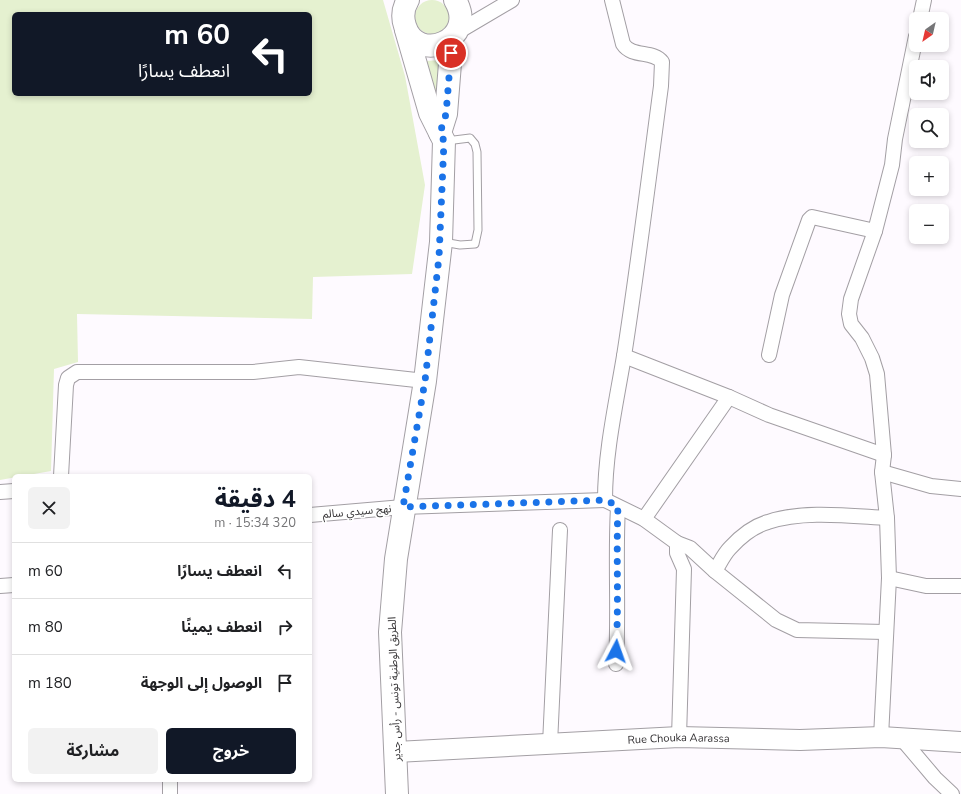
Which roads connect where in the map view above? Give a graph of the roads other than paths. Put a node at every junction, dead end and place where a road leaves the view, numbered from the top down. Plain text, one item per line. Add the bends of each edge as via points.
1 (407, 0) edge
2 (455, 0) edge
3 (512, 0) edge
4 (612, 0) edge
5 (924, 0) edge
6 (921, 12) edge
7 (406, 30) junction
8 (454, 35) junction
9 (913, 52) edge
10 (442, 137) junction
11 (875, 231) junction
12 (441, 242) junction
13 (769, 355) dead end
14 (624, 356) junction
15 (425, 381) junction
16 (729, 397) junction
17 (884, 455) junction
18 (882, 472) junction
19 (61, 474) edge
20 (961, 489) edge
21 (12, 491) edge
22 (0, 492) edge
23 (612, 503) junction
24 (403, 507) junction
25 (312, 515) edge
26 (887, 518) junction
27 (644, 519) junction
28 (560, 530) dead end
29 (677, 542) junction
30 (715, 571) junction
31 (889, 578) junction
32 (12, 585) edge
33 (0, 586) edge
34 (961, 586) edge
35 (886, 632) junction
36 (616, 664) dead end
37 (679, 737) junction
38 (881, 737) junction
39 (902, 739) junction
40 (961, 742) edge
41 (550, 744) junction
42 (396, 752) junction
43 (170, 782) edge
44 (170, 794) edge
45 (397, 794) edge
46 (952, 794) edge

1 - 7 main road, الطريق الوطنية تونس - رأس جدير via 403,11
2 - 8 main road, الطريق الوطنية تونس - رأس جدير via 461,15 460,24
3 - 8 street
4 - 14 street via 625,48 657,57 662,62 660,94
5 - 6 street
7 - 8 main road via 419,43 427,46 436,46
7 - 10 main road, الطريق الوطنية تونس - رأس جدير via 430,113
8 - 10 main road, الطريق الوطنية تونس - رأس جدير
9 - 11 street via 892,165
10 - 12 main road, الطريق الوطنية تونس - رأس جدير
10 - 12 lane via 470,138 475,144 478,230 475,244
11 - 13 street via 826,219 812,217 809,220 782,295
11 - 17 street via 851,299 849,314 851,324 862,338 877,374
12 - 15 main road, الطريق الوطنية تونس - رأس جدير
14 - 16 street
14 - 23 street via 614,408 605,480
15 - 19 street via 299,367 253,372 77,372 68,378 66,385
15 - 24 main road, الطريق الوطنية تونس - رأس جدير
16 - 17 street via 769,415
16 - 27 street
17 - 18 street
18 - 20 street via 931,486
18 - 26 street
21 - 22 street
23 - 24 street, نهج سيدي سالم
23 - 27 street
23 - 36 street via 618,624
24 - 25 street, نهج سيدي سالم
24 - 42 main road, الطريق الوطنية تونس - رأس جدير via 390,632
26 - 30 street via 829,515 786,517 767,522 751,530 729,549
26 - 31 street
27 - 29 street
28 - 41 street
29 - 30 street via 690,548
29 - 37 street via 677,552 684,569
30 - 35 street via 786,626 797,630
31 - 34 street via 926,586
31 - 35 street
32 - 33 street
35 - 38 street
37 - 38 main road, Rue Chouka Aarassa via 800,740
37 - 41 main road, Rue Chouka Aarassa
38 - 39 main road, Rue Chouka Aarassa
39 - 40 main road, Rue Chouka Aarassa
39 - 46 street
41 - 42 main road, Rue Chouka Aarassa
42 - 45 main road, الطريق الوطنية تونس - رأس جدير
43 - 44 street

